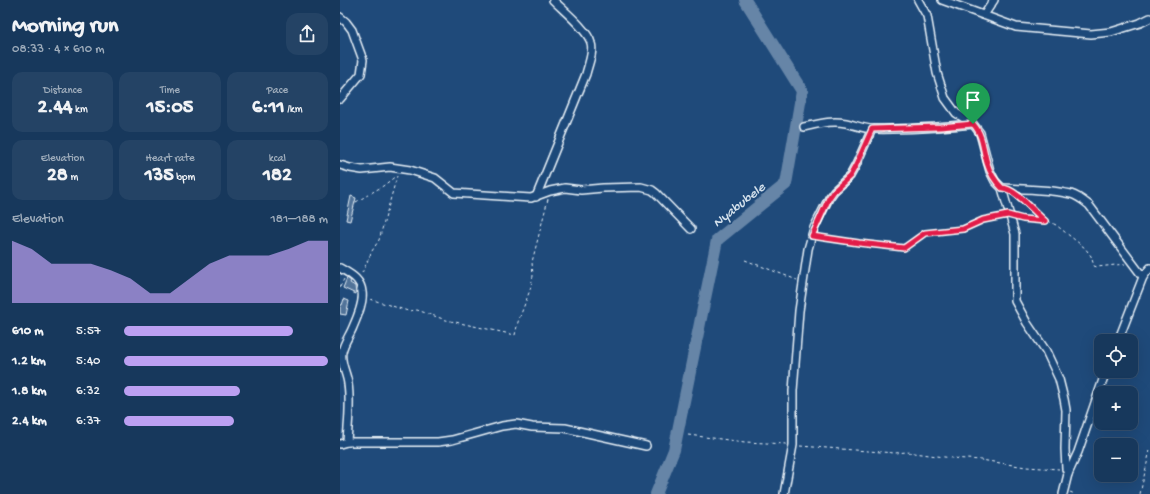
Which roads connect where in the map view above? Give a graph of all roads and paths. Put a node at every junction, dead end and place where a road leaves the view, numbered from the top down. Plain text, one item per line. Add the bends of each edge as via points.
1 (554, 0) edge
2 (918, 0) edge
3 (942, 0) edge
4 (994, 0) edge
5 (984, 15) junction
6 (340, 17) edge
7 (1150, 18) edge
8 (340, 99) edge
9 (973, 124) junction
10 (804, 127) dead end
11 (872, 129) junction
12 (340, 165) edge
13 (1002, 188) junction
14 (550, 190) junction
15 (1016, 195) dead end
16 (536, 197) junction
17 (356, 202) dead end
18 (1008, 215) junction
19 (1045, 221) junction
20 (690, 229) dead end
21 (812, 236) junction
22 (746, 260) dead end
23 (1132, 263) junction
24 (340, 268) edge
25 (1150, 268) edge
26 (347, 272) junction
27 (1143, 277) junction
28 (358, 281) junction
29 (803, 283) junction
30 (340, 287) edge
31 (362, 297) junction
32 (1121, 334) edge
33 (1104, 378) edge
34 (688, 435) dead end
35 (344, 443) edge
36 (793, 445) junction
37 (646, 446) dead end
38 (1150, 450) edge
39 (1067, 471) junction
40 (784, 494) edge
41 (1063, 494) edge
42 (1140, 494) edge

1 - 16 street via 587,32 592,44 591,57
2 - 9 street via 927,16 937,73 945,98 956,113
3 - 5 street
4 - 5 street
5 - 7 street via 1016,28 1091,34 1111,32 1140,24
6 - 8 street via 352,30 363,60 361,74
9 - 11 street
9 - 13 street via 980,133 990,171
10 - 11 street via 824,122 845,122
11 - 21 street via 850,176 829,198
12 - 16 street via 362,170 390,167 410,170 435,178 454,193
13 - 18 street
13 - 23 street via 1071,194 1079,198 1090,205
14 - 16 street
14 - 20 street via 645,188 656,193
14 - 31 path via 532,262 530,290 515,335 446,320 417,310 408,312
15 - 19 path
17 - 28 path via 398,174 379,240
18 - 19 path
18 - 21 path via 983,220 963,229 925,233 904,248
18 - 39 street via 1015,234 1015,301 1046,350 1059,379 1064,399
19 - 23 path via 1056,225 1085,248 1097,268
21 - 29 street
22 - 29 path
23 - 27 street
24 - 26 street
25 - 27 street
26 - 28 street
26 - 30 path
27 - 32 street
28 - 31 street via 363,292
29 - 36 street via 793,390
31 - 35 street via 354,327 344,343 342,352 350,404
33 - 39 street via 1078,452
34 - 36 path
35 - 37 street via 438,442 516,424 565,428
36 - 39 path via 907,452
36 - 40 street
38 - 42 path
39 - 41 street

